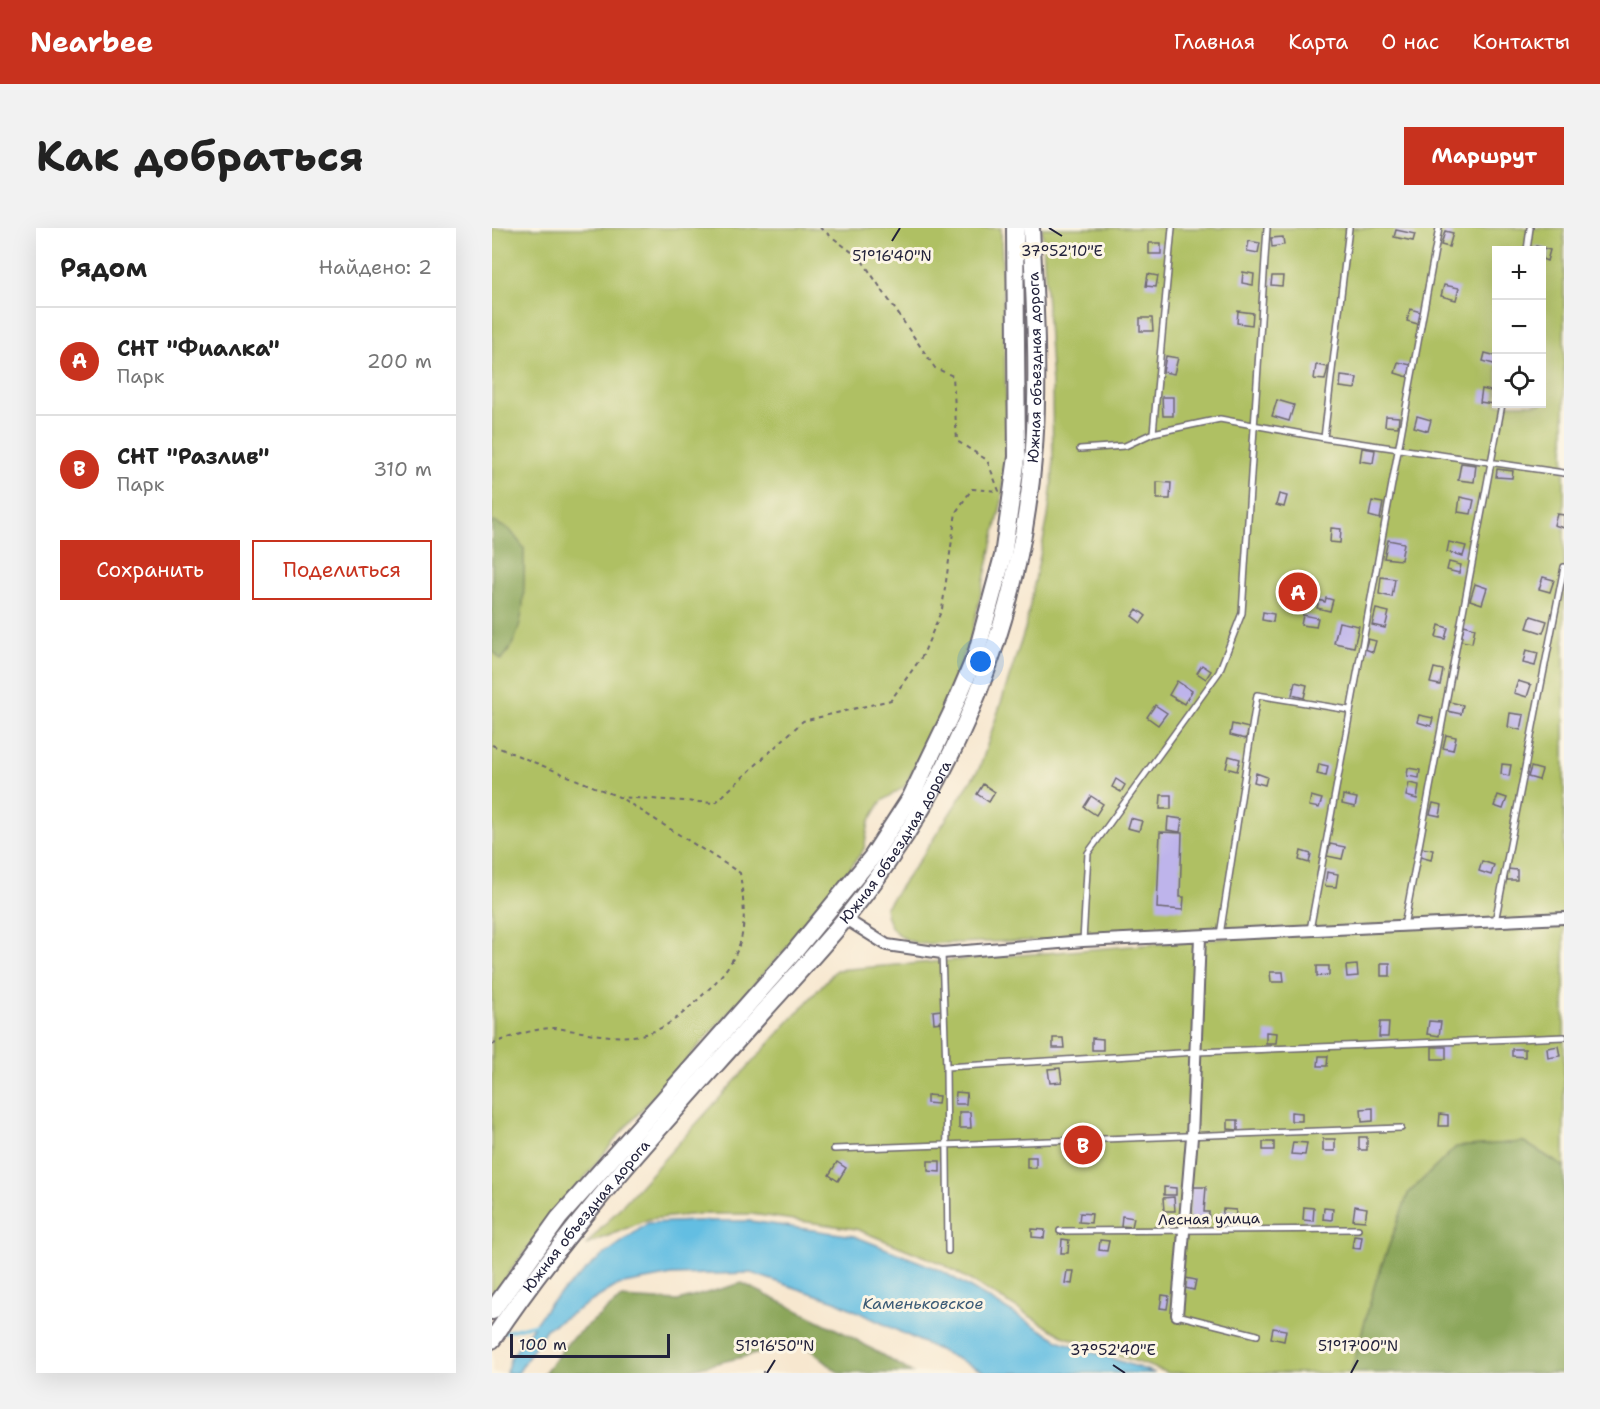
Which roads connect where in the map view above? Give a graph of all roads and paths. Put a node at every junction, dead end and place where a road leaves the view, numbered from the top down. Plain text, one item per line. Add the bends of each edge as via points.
1 (820, 228) edge
2 (1016, 228) edge
3 (1031, 228) edge
4 (1172, 228) edge
5 (1267, 228) edge
6 (1349, 228) edge
7 (1439, 228) edge
8 (1530, 228) edge
9 (1528, 246) edge
10 (1501, 408) edge
11 (1255, 424) junction
12 (1153, 433) junction
13 (1324, 438) junction
14 (1399, 448) junction
15 (1080, 449) dead end
16 (1493, 460) junction
17 (1564, 473) edge
18 (1564, 567) edge
19 (1349, 710) junction
20 (492, 745) edge
21 (619, 797) junction
22 (843, 907) junction
23 (1564, 918) edge
24 (1494, 922) junction
25 (1404, 926) junction
26 (1310, 931) junction
27 (1220, 935) junction
28 (1200, 937) junction
29 (1083, 941) junction
30 (942, 954) junction
31 (1564, 1037) edge
32 (492, 1045) edge
33 (1197, 1052) junction
34 (946, 1067) junction
35 (1401, 1128) dead end
36 (1192, 1137) junction
37 (947, 1143) junction
38 (834, 1149) dead end
39 (1358, 1229) dead end
40 (1060, 1231) dead end
41 (1184, 1231) junction
42 (948, 1251) dead end
43 (492, 1311) edge
44 (1177, 1315) joint
45 (1257, 1335) dead end
46 (492, 1340) edge

1 - 21 path via 861,259 935,368 953,376 957,441 987,460 999,491 972,489 956,512 942,609 923,655 891,700 804,721 715,803
2 - 22 main road, Южная объездная дорога via 1017,457 1003,556 976,655 951,714 911,797
3 - 22 main road, Южная объездная дорога via 1036,371 1034,446 1022,542 999,641 972,712 924,806 886,865
4 - 12 lane
5 - 11 lane
6 - 13 lane
7 - 14 lane
8 - 9 lane
10 - 16 lane
11 - 12 lane via 1220,419
11 - 13 lane
11 - 29 lane via 1242,613 1220,672 1088,853
12 - 15 lane via 1125,446
13 - 14 lane
14 - 16 lane
14 - 19 lane
16 - 17 lane
16 - 25 lane
18 - 24 lane
19 - 26 lane
19 - 27 lane via 1257,695
20 - 21 path
21 - 32 path via 740,873 746,917 727,971 682,1015 649,1033 611,1036 551,1028
22 - 30 street via 887,945
22 - 43 main road, Южная объездная дорога via 559,1218
22 - 46 main road, Южная объездная дорога via 528,1285
23 - 24 street
24 - 25 street
25 - 26 street
26 - 27 street
27 - 28 street
28 - 29 street
28 - 33 street
29 - 30 street
30 - 34 lane
31 - 33 lane
33 - 34 lane
33 - 36 street
34 - 37 lane
35 - 36 lane
36 - 37 lane
36 - 41 street
37 - 38 lane
37 - 42 lane
39 - 41 lane, Лесная улица
40 - 41 lane, Лесная улица
41 - 44 street
44 - 45 lane

